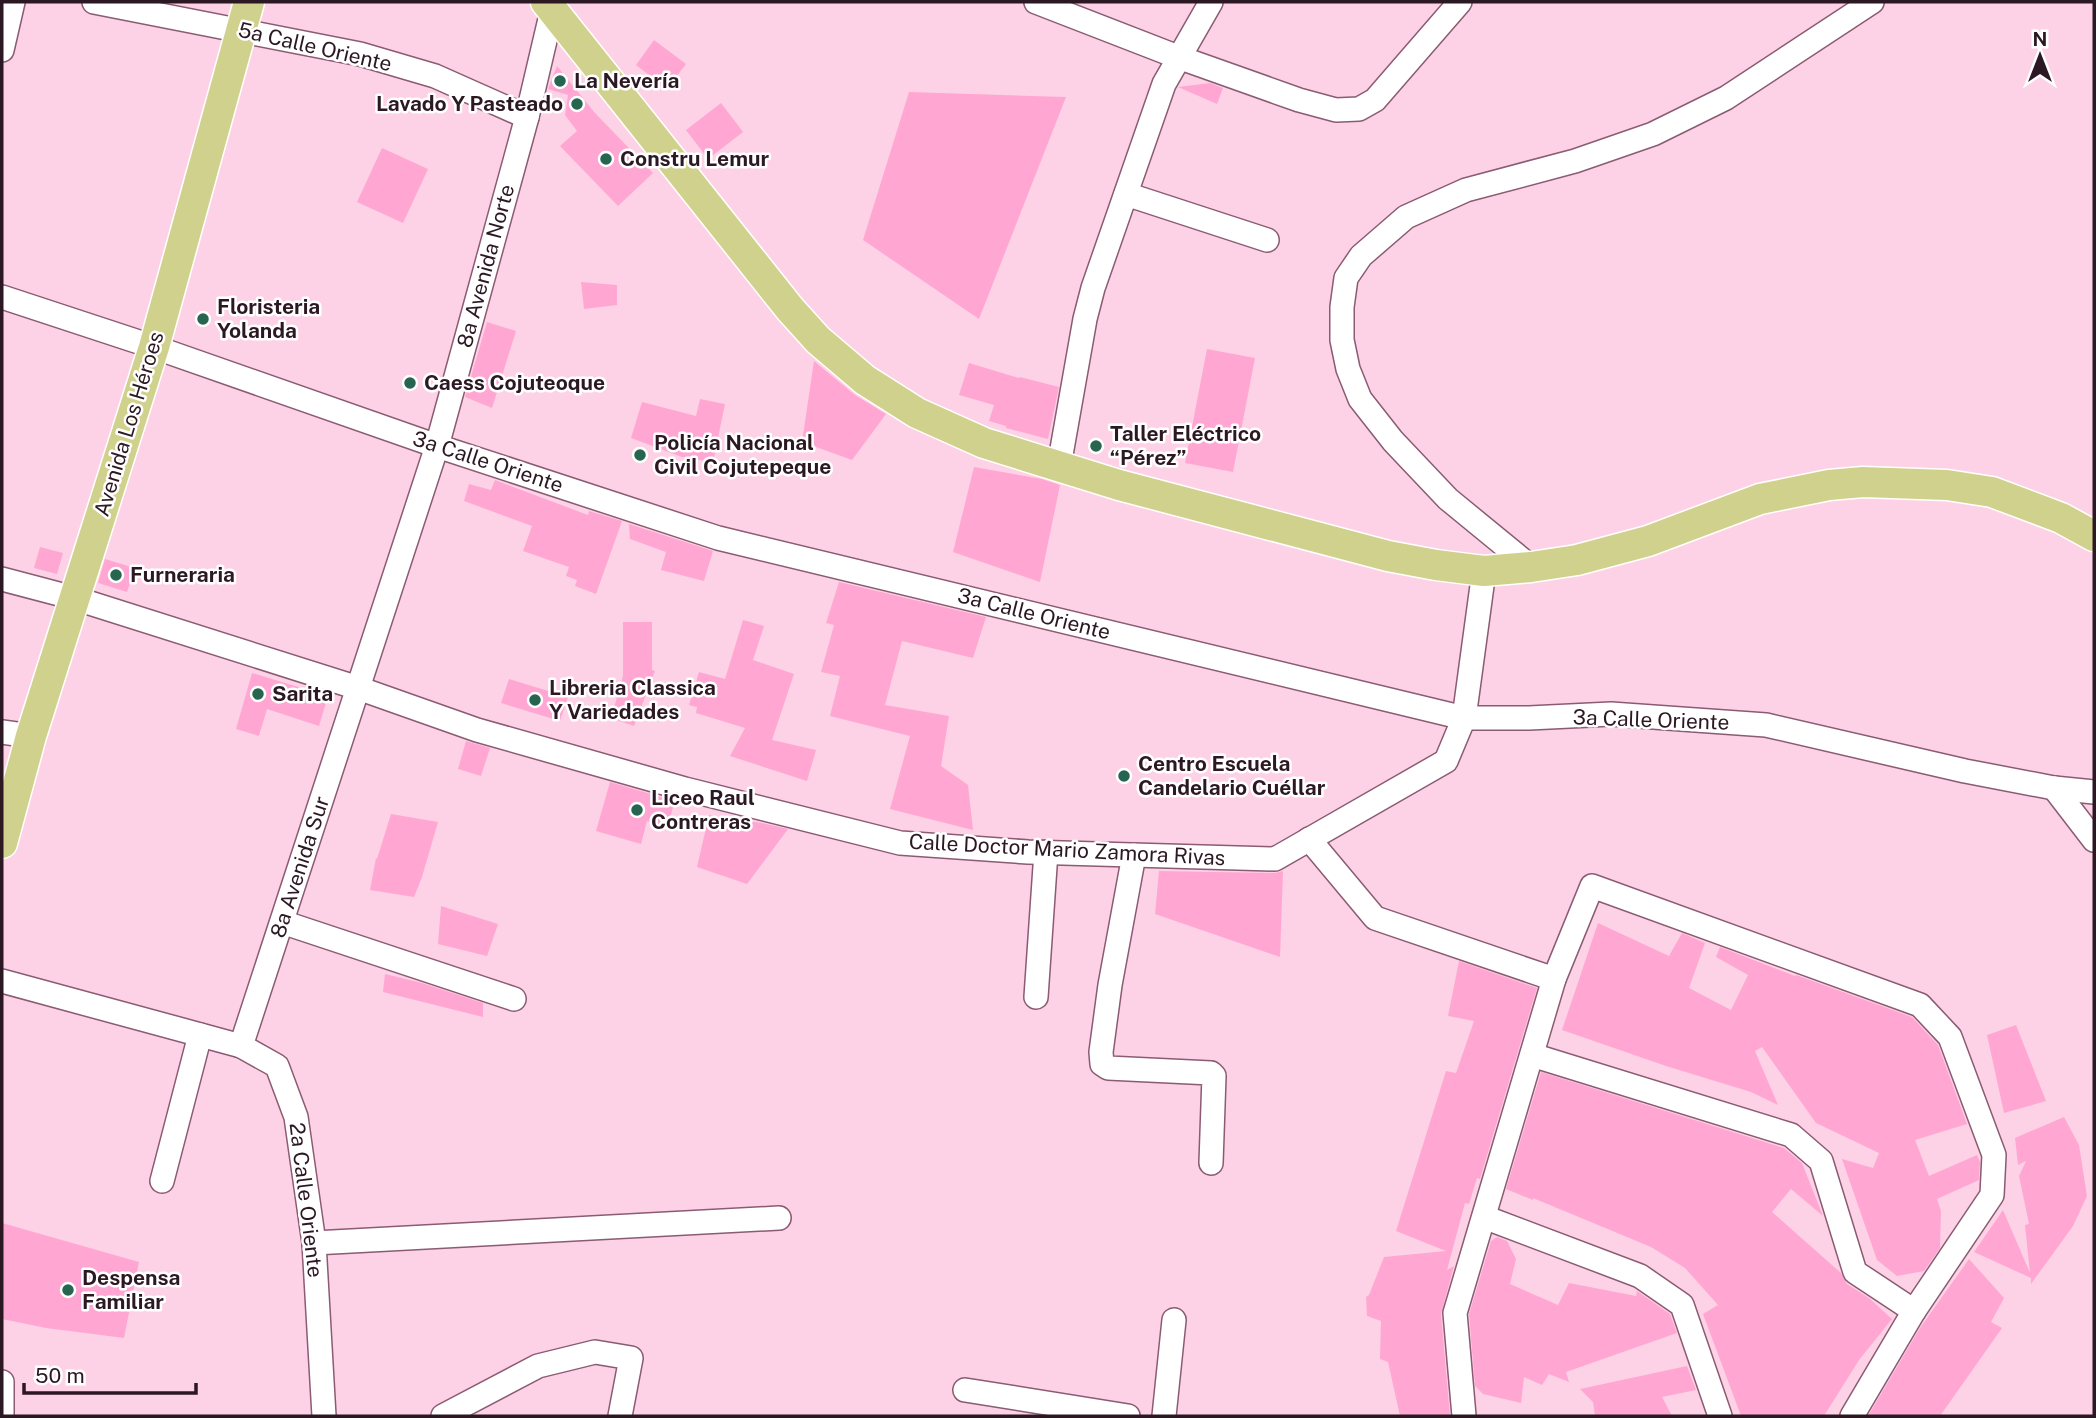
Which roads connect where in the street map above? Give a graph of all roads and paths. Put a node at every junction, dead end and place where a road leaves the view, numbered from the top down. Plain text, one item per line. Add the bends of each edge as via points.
1 (13, 2) edge
2 (94, 2) edge
3 (1037, 2) edge
4 (1211, 2) edge
5 (1460, 2) edge
6 (1872, 2) edge
7 (551, 5) edge
8 (246, 16) edge
9 (2, 50) edge
10 (1178, 57) junction
11 (527, 117) junction
12 (1126, 194) junction
13 (1267, 240) dead end
14 (2, 297) edge
15 (154, 347) junction
16 (437, 446) junction
17 (1059, 466) junction
18 (2094, 536) edge
19 (1531, 567) junction
20 (1484, 571) junction
21 (2, 579) edge
22 (74, 598) junction
23 (358, 688) junction
24 (1464, 718) junction
25 (2, 732) edge
26 (31, 736) junction
27 (2054, 788) junction
28 (2094, 792) edge
29 (1309, 839) junction
30 (2094, 839) edge
31 (2, 843) edge
32 (1046, 852) junction
33 (1134, 855) junction
34 (282, 922) junction
35 (1555, 979) junction
36 (2, 981) edge
37 (1036, 997) dead end
38 (514, 999) dead end
39 (200, 1035) junction
40 (241, 1046) junction
41 (1532, 1055) junction
42 (1211, 1163) dead end
43 (162, 1181) dead end
44 (1484, 1217) junction
45 (779, 1218) dead end
46 (314, 1243) junction
47 (1914, 1311) junction
48 (1174, 1320) dead end
49 (2, 1382) edge
50 (965, 1390) dead end
51 (2, 1416) edge
52 (324, 1416) edge
53 (443, 1416) edge
54 (620, 1416) edge
55 (1128, 1416) edge
56 (1164, 1416) edge
57 (1464, 1416) edge
58 (1720, 1416) edge
59 (1852, 1416) edge

1 - 9 street
2 - 8 street, 5a Calle Oriente
3 - 10 street
4 - 10 street
5 - 10 street via 1375,100 1359,109 1336,110 1299,100
6 - 19 street via 1726,98 1653,134 1466,190 1406,217 1361,256 1346,278 1342,340 1360,399 1448,499
7 - 11 street, 8a Avenida Norte
7 - 17 main road via 790,309 834,355 865,380 947,428
8 - 11 street, 5a Calle Oriente via 435,76
8 - 15 main road, Avenida Los Héroes
10 - 12 street via 1164,84
11 - 16 street, 8a Avenida Norte
12 - 13 street
12 - 17 street via 1085,319
14 - 15 street, 3a Calle Oriente
15 - 16 street, 3a Calle Oriente
15 - 22 main road, Avenida Los Héroes
16 - 23 street, 8a Avenida Norte
16 - 24 street, 3a Calle Oriente via 719,538
17 - 20 main road via 1388,555
18 - 19 main road via 1993,492 1863,482 1760,499 1614,551
19 - 20 main road
20 - 24 street, Calle Doctor Mario Zamora Rivas
21 - 22 street, Calle Doctor Mario Zamora Rivas
22 - 23 street, Calle Doctor Mario Zamora Rivas
22 - 26 main road, Avenida Los Héroes
23 - 32 street, Calle Doctor Mario Zamora Rivas via 477,730 900,843
23 - 34 street, 8a Avenida Sur
24 - 27 street, 3a Calle Oriente via 1611,714 1766,724
24 - 29 street, Calle Doctor Mario Zamora Rivas via 1446,761
25 - 26 street
26 - 31 main road, Avenida Los Héroes
27 - 28 street, 3a Calle Oriente
27 - 30 street
29 - 33 street, Calle Doctor Mario Zamora Rivas via 1275,859
29 - 35 street via 1376,918
32 - 33 street, Calle Doctor Mario Zamora Rivas
32 - 37 street
33 - 42 street via 1110,985 1102,1064 1211,1073
34 - 38 street
34 - 40 street, 8a Avenida Sur
35 - 41 street
35 - 47 street via 1592,886 1920,1005 1950,1037 1994,1155 1992,1195
36 - 39 street, 2a Calle Oriente
39 - 40 street, 2a Calle Oriente
39 - 43 street
40 - 46 street, 2a Calle Oriente via 277,1066 296,1117
41 - 44 street
41 - 47 street via 1791,1135 1821,1161 1855,1272
44 - 57 street via 1455,1313
44 - 58 street via 1640,1276 1682,1305
45 - 46 street
46 - 52 street, 2a Calle Oriente
47 - 59 street
48 - 56 street
49 - 51 street
50 - 55 street
53 - 54 street via 538,1366 596,1352 631,1358

